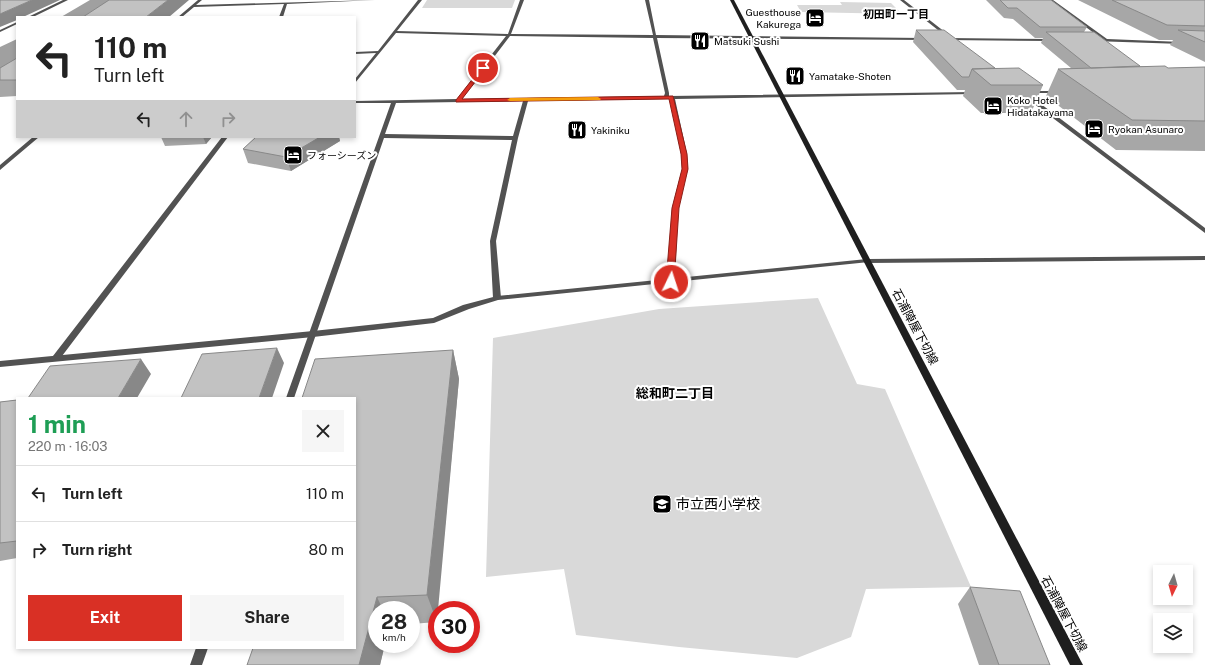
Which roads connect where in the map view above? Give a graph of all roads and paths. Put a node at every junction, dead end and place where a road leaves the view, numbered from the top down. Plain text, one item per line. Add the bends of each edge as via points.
1 (66, 0) edge
2 (200, 0) edge
3 (373, 0) edge
4 (420, 0) edge
5 (522, 0) edge
6 (647, 0) edge
7 (732, 0) edge
8 (902, 0) edge
9 (1051, 0) edge
10 (320, 1) edge
11 (286, 3) junction
12 (193, 6) junction
13 (32, 16) edge
14 (181, 16) edge
15 (281, 16) edge
16 (16, 23) edge
17 (0, 31) edge
18 (395, 32) junction
19 (509, 35) junction
20 (655, 37) junction
21 (751, 37) junction
22 (929, 39) edge
23 (937, 39) edge
24 (952, 39) junction
25 (1060, 40) edge
26 (1106, 40) junction
27 (1088, 41) edge
28 (1190, 43) edge
29 (959, 44) edge
30 (379, 52) junction
31 (356, 53) edge
32 (356, 81) edge
33 (1061, 92) dead end
34 (979, 93) dead end
35 (782, 96) junction
36 (669, 98) junction
37 (526, 99) junction
38 (394, 101) junction
39 (458, 101) junction
40 (356, 102) edge
41 (383, 136) junction
42 (35, 138) edge
43 (224, 138) edge
44 (515, 138) junction
45 (0, 168) edge
46 (1205, 231) edge
47 (1205, 258) edge
48 (867, 261) junction
49 (671, 282) junction
50 (496, 298) junction
51 (313, 334) junction
52 (56, 358) junction
53 (0, 364) edge
54 (290, 397) edge
55 (202, 649) edge
56 (196, 665) edge
57 (1077, 665) edge

1 - 13 street
2 - 12 street
3 - 10 street
4 - 18 street
5 - 19 street
6 - 20 street
7 - 21 main road, 石浦陣屋下切線
8 - 24 street
9 - 26 street
10 - 11 street
11 - 12 street
11 - 15 street
12 - 14 street
16 - 17 street
18 - 19 street
18 - 30 street
19 - 20 street
19 - 39 street
20 - 21 street
20 - 36 street
21 - 22 street
21 - 35 main road, 石浦陣屋下切線
23 - 24 street
24 - 25 street
24 - 29 street
26 - 27 street
26 - 28 street
30 - 31 street
30 - 32 street
33 - 46 street via 1023,93
34 - 35 street
35 - 36 street
35 - 48 main road, 石浦陣屋下切線
36 - 37 street
36 - 49 street via 684,154 685,169 675,208
37 - 39 street
37 - 44 street
38 - 39 street
38 - 40 street
38 - 41 street
41 - 44 street
41 - 51 street
42 - 45 street
43 - 52 street
44 - 50 street via 493,241
47 - 48 street
48 - 49 street
48 - 57 main road, 石浦陣屋下切線
49 - 50 street
50 - 51 street via 434,320
51 - 52 street
51 - 54 street
52 - 53 street
55 - 56 street

